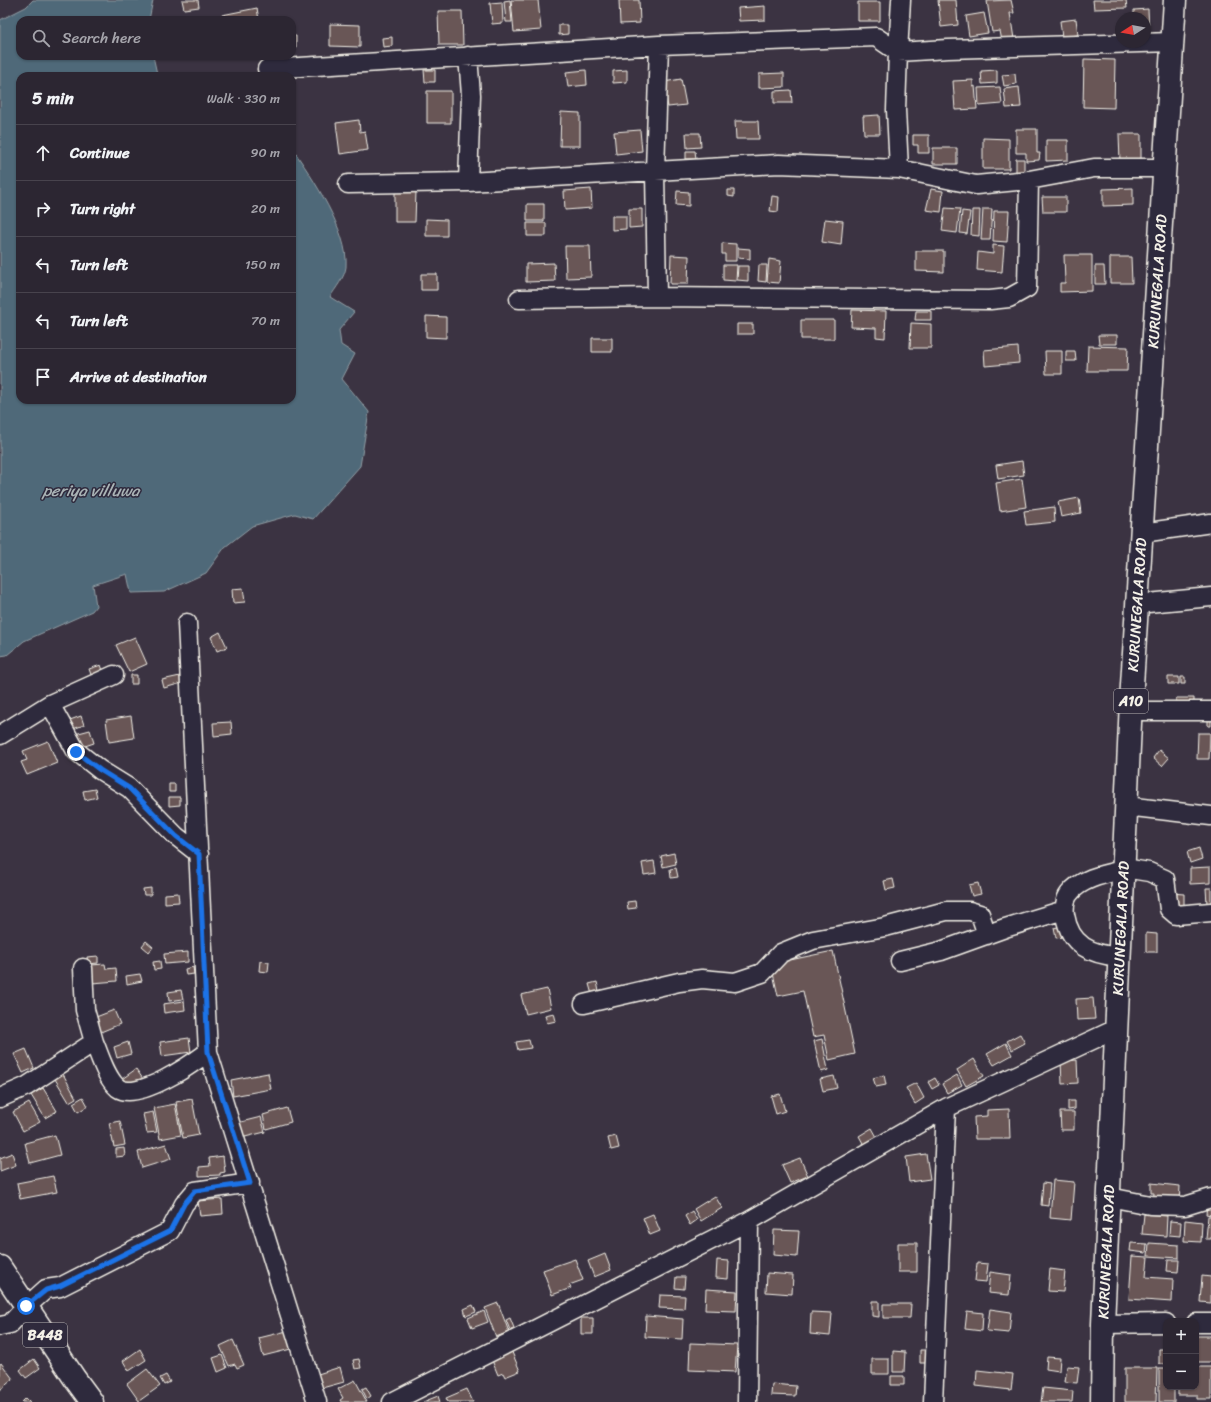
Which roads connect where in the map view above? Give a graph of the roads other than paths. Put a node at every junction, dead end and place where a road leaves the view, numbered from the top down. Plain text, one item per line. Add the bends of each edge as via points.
1 (901, 0) edge
2 (1175, 0) edge
3 (1173, 42) junction
4 (659, 45) junction
5 (898, 52) junction
6 (468, 56) junction
7 (267, 68) dead end
8 (1164, 168) junction
9 (899, 169) junction
10 (655, 172) junction
11 (1029, 180) junction
12 (468, 182) junction
13 (348, 184) dead end
14 (657, 297) junction
15 (519, 299) dead end
16 (1211, 523) edge
17 (1142, 533) junction
18 (1211, 597) edge
19 (1137, 604) junction
20 (187, 623) dead end
21 (114, 675) dead end
22 (50, 704) junction
23 (1130, 711) junction
24 (1211, 712) edge
25 (0, 735) edge
26 (1126, 806) junction
27 (1211, 816) edge
28 (199, 854) junction
29 (1124, 869) junction
30 (1064, 910) junction
31 (1211, 912) edge
32 (987, 935) junction
33 (1119, 957) junction
34 (900, 961) dead end
35 (83, 968) dead end
36 (584, 1004) dead end
37 (1116, 1029) junction
38 (94, 1042) junction
39 (208, 1052) junction
40 (0, 1098) edge
41 (946, 1108) junction
42 (250, 1183) junction
43 (1109, 1197) junction
44 (1211, 1198) edge
45 (749, 1221) junction
46 (0, 1266) edge
47 (26, 1306) junction
48 (1163, 1323) edge
49 (1199, 1323) edge
50 (1211, 1323) edge
51 (1103, 1324) junction
52 (0, 1326) edge
53 (92, 1402) edge
54 (317, 1402) edge
55 (392, 1402) edge
56 (747, 1402) edge
57 (933, 1402) edge
58 (1102, 1402) edge

1 - 5 street
2 - 3 main road, KURUNEGALA ROAD / A10
3 - 5 street
3 - 8 main road, KURUNEGALA ROAD / A10
4 - 5 street via 876,37
4 - 6 street
4 - 10 street
5 - 9 street via 896,110
6 - 7 street
6 - 12 street via 471,95
8 - 11 street via 1094,168
8 - 17 main road, KURUNEGALA ROAD / A10
9 - 10 street via 779,164
9 - 11 street via 976,185
10 - 12 street
10 - 14 street
11 - 14 street via 1028,288 1009,298 990,300
12 - 13 street
14 - 15 street
16 - 17 street
17 - 19 main road, KURUNEGALA ROAD / A10
18 - 19 street
19 - 23 main road, KURUNEGALA ROAD / A10
20 - 28 street
21 - 22 street
22 - 25 street
22 - 28 street via 76,752 129,788 176,836
23 - 24 street
23 - 26 main road, KURUNEGALA ROAD / A10
26 - 27 street
26 - 29 main road, KURUNEGALA ROAD / A10
28 - 39 street
29 - 30 street via 1082,882 1068,895
29 - 31 street via 1149,872 1165,879 1169,909 1176,915
29 - 33 main road, KURUNEGALA ROAD / A10
30 - 32 street
30 - 33 street via 1067,928 1076,942 1093,952
32 - 34 street via 941,951
32 - 36 street via 980,914 970,911 946,911 885,927 813,940 781,953 762,973 735,982 678,982
33 - 37 main road, KURUNEGALA ROAD / A10
35 - 38 street via 85,1010
37 - 41 street
37 - 43 main road, KURUNEGALA ROAD / A10
38 - 39 street via 108,1075 118,1088 134,1092 187,1067
38 - 40 street via 27,1086
39 - 42 street
41 - 45 street
41 - 57 street
42 - 47 street via 195,1191 184,1204 170,1231 66,1284 46,1290
42 - 54 street
43 - 44 street via 1150,1205 1185,1206
43 - 51 main road, KURUNEGALA ROAD / A10
45 - 55 street
45 - 56 street
46 - 47 main road, B448
47 - 52 street via 10,1324
47 - 53 main road, B448
48 - 51 street
49 - 50 street
51 - 58 main road, KURUNEGALA ROAD / A10

